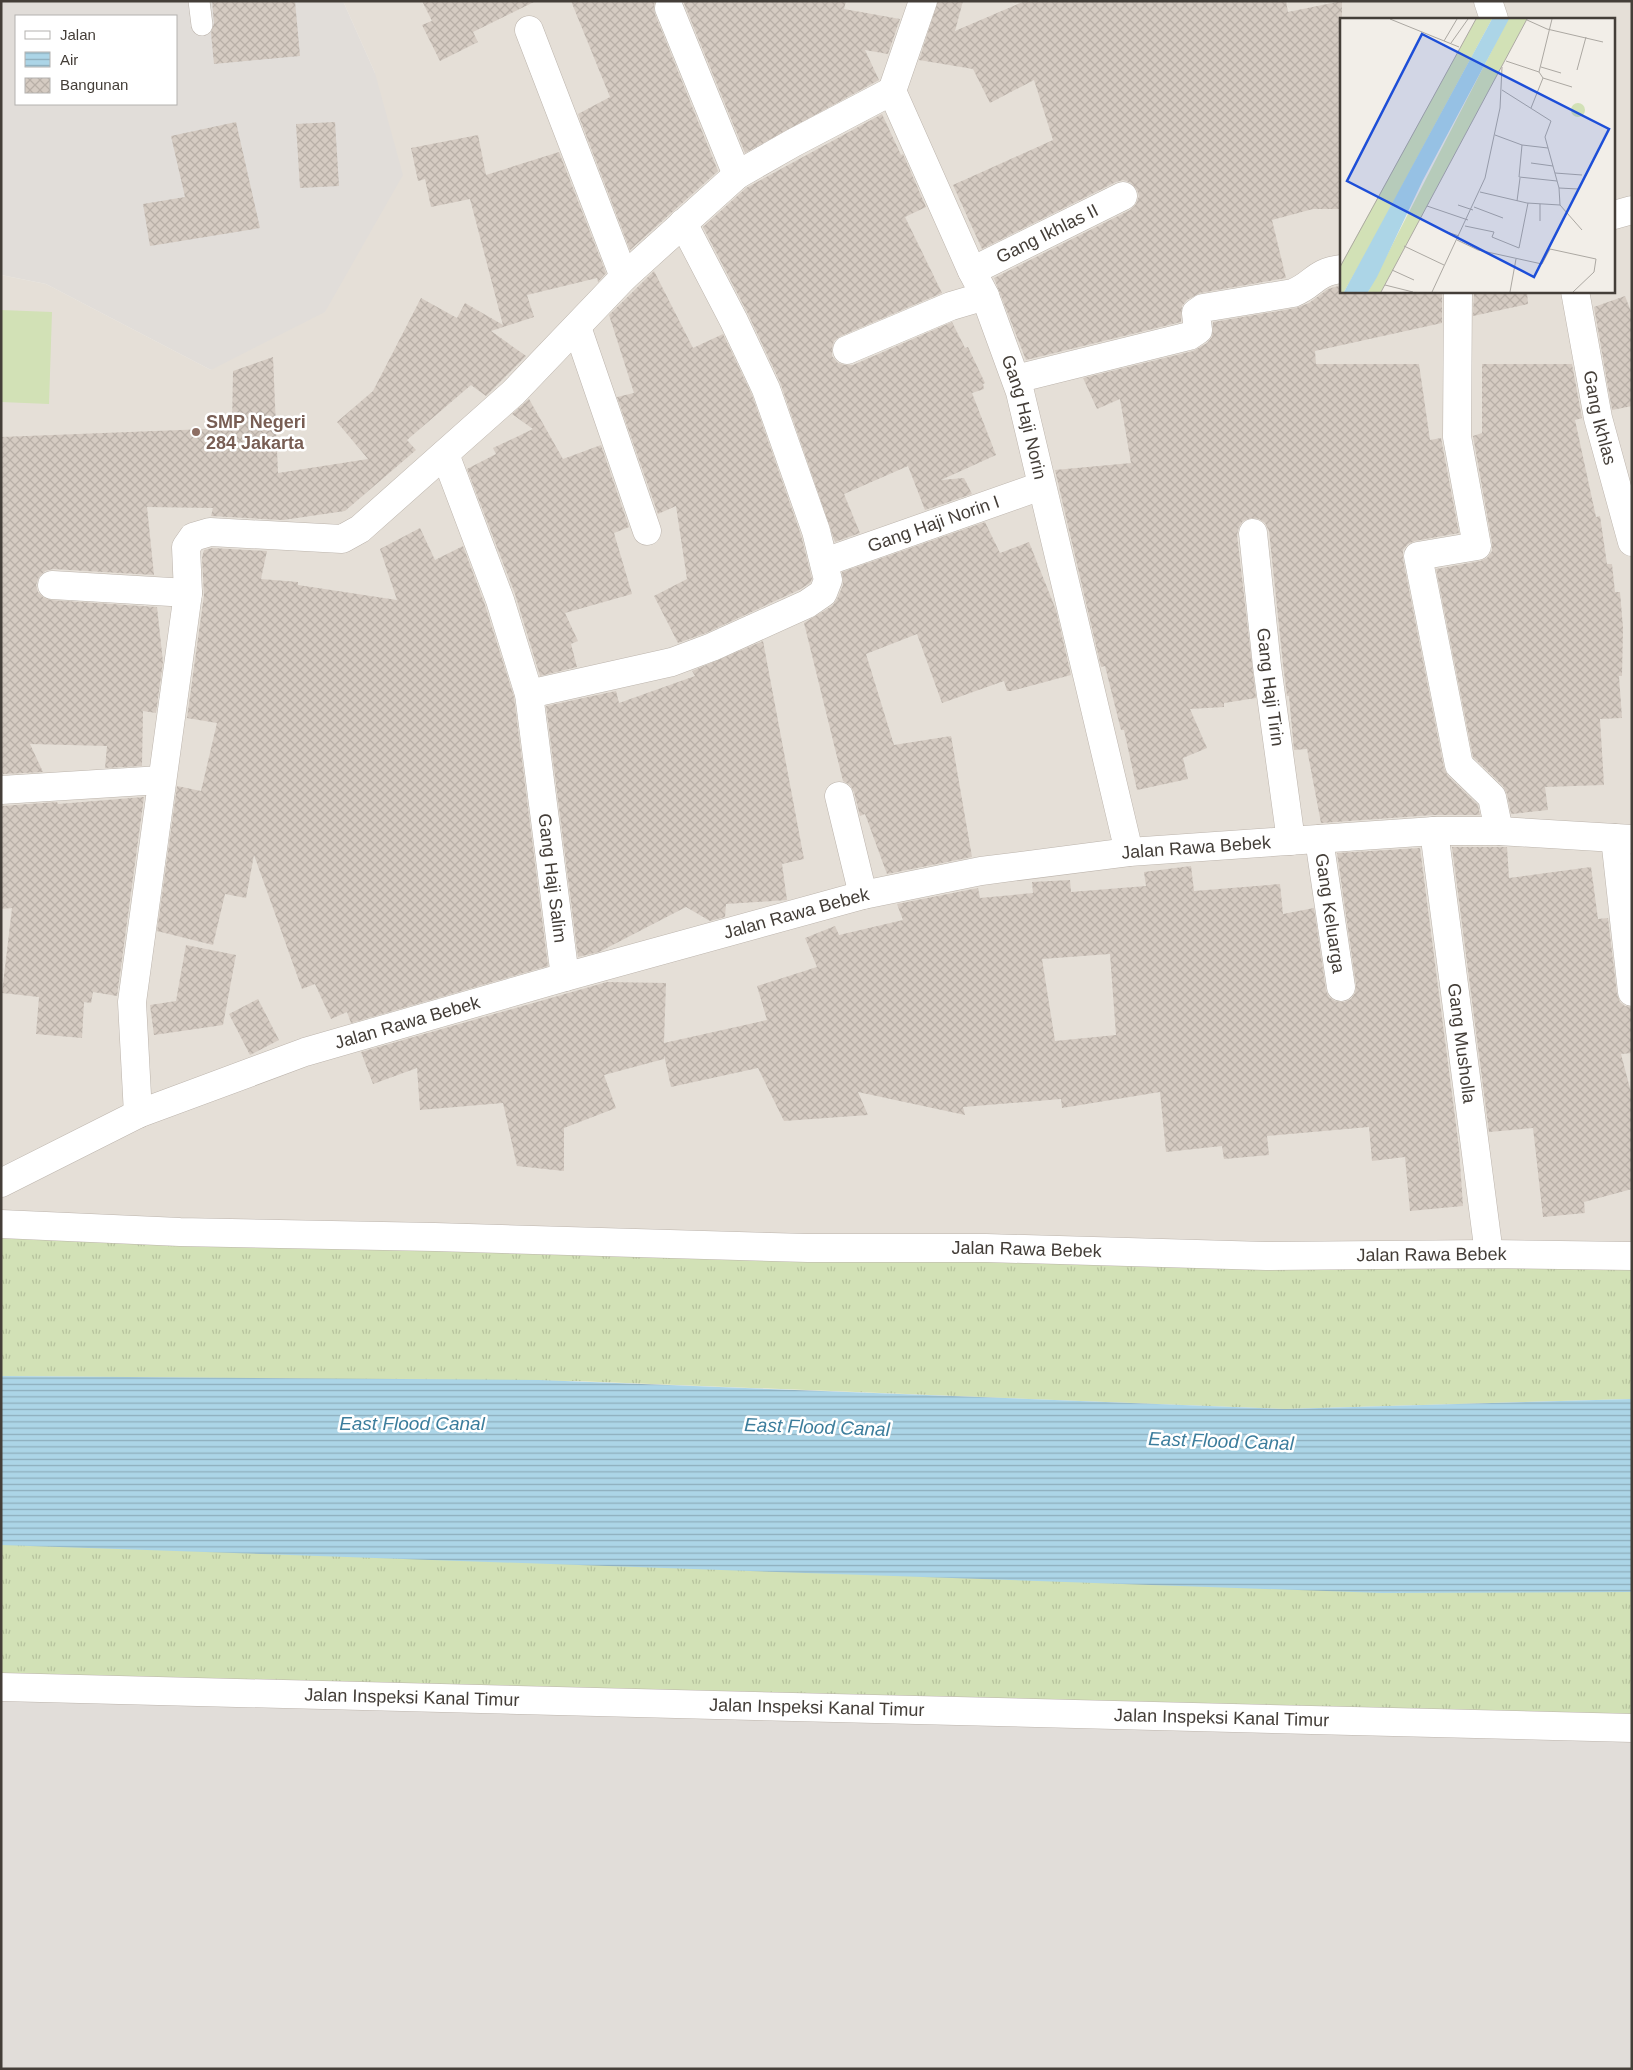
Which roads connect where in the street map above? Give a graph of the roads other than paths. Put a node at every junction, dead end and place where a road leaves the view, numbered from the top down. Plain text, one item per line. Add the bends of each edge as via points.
1 (199, 1) edge
2 (923, 1) edge
3 (1488, 1) edge
4 (669, 8) dead end
5 (1494, 18) edge
6 (202, 25) dead end
7 (529, 30) dead end
8 (892, 91) junction
9 (737, 175) junction
10 (1122, 196) dead end
11 (1632, 210) edge
12 (1616, 214) edge
13 (683, 223) junction
14 (1340, 269) edge
15 (972, 271) junction
16 (624, 277) junction
17 (1458, 292) edge
18 (1575, 292) edge
19 (985, 296) junction
20 (577, 327) junction
21 (847, 350) dead end
22 (1016, 379) junction
23 (445, 454) junction
24 (1041, 486) junction
25 (647, 531) dead end
26 (1253, 533) dead end
27 (1632, 542) edge
28 (825, 562) junction
29 (52, 585) dead end
30 (188, 593) junction
31 (529, 694) junction
32 (161, 780) junction
33 (1, 790) edge
34 (839, 796) dead end
35 (1434, 831) junction
36 (1499, 831) junction
37 (1319, 839) junction
38 (1623, 839) edge
39 (1291, 840) junction
40 (1129, 852) junction
41 (864, 896) junction
42 (565, 977) junction
43 (1341, 986) dead end
44 (1632, 992) edge
45 (138, 1114) junction
46 (1, 1183) edge
47 (1, 1224) edge
48 (1489, 1254) junction
49 (1632, 1256) edge
50 (1, 1687) edge
51 (1632, 1728) edge

1 - 6 lane
2 - 8 street
3 - 5 street
4 - 9 street
7 - 16 street
8 - 9 street
8 - 15 street, Gang Haji Norin
9 - 13 street
10 - 15 street, Gang Ikhlas II
11 - 12 street
13 - 16 street
13 - 28 street via 766,389
14 - 22 street via 1317,276 1302,290 1293,293 1203,308 1196,313 1198,330 1189,336
15 - 19 street, Gang Haji Norin
16 - 20 street
17 - 36 street via 1457,437 1477,546 1418,556 1459,765 1492,798
18 - 27 street, Gang Ikhlas via 1598,418
19 - 21 street via 951,306
19 - 22 street, Gang Haji Norin
20 - 23 street via 513,393
20 - 25 street
22 - 24 street, Gang Haji Norin
23 - 30 street via 360,529 342,539 210,532 194,537 186,547
23 - 31 street, Gang Haji Salim via 500,600
24 - 28 street, Gang Haji Norin I
24 - 40 street, Gang Haji Norin
26 - 39 street, Gang Haji Tirin
28 - 31 street via 828,580 823,593 807,604 754,628 672,662
29 - 30 street
30 - 32 street
31 - 42 street, Gang Haji Salim
32 - 33 street
32 - 45 street via 132,1002
34 - 41 street
35 - 36 street, Jalan Rawa Bebek
35 - 37 street, Jalan Rawa Bebek
35 - 48 street, Gang Musholla
36 - 38 street, Jalan Rawa Bebek
37 - 39 street, Jalan Rawa Bebek
37 - 43 street, Gang Keluarga
38 - 44 street
39 - 40 street, Jalan Rawa Bebek
40 - 41 street, Jalan Rawa Bebek via 981,871
41 - 42 street, Jalan Rawa Bebek
42 - 45 street, Jalan Rawa Bebek via 305,1052
45 - 46 street, Jalan Rawa Bebek
47 - 48 street, Jalan Rawa Bebek via 180,1232 808,1248 986,1248 1266,1256
48 - 49 street, Jalan Rawa Bebek
50 - 51 street, Jalan Inspeksi Kanal Timur

